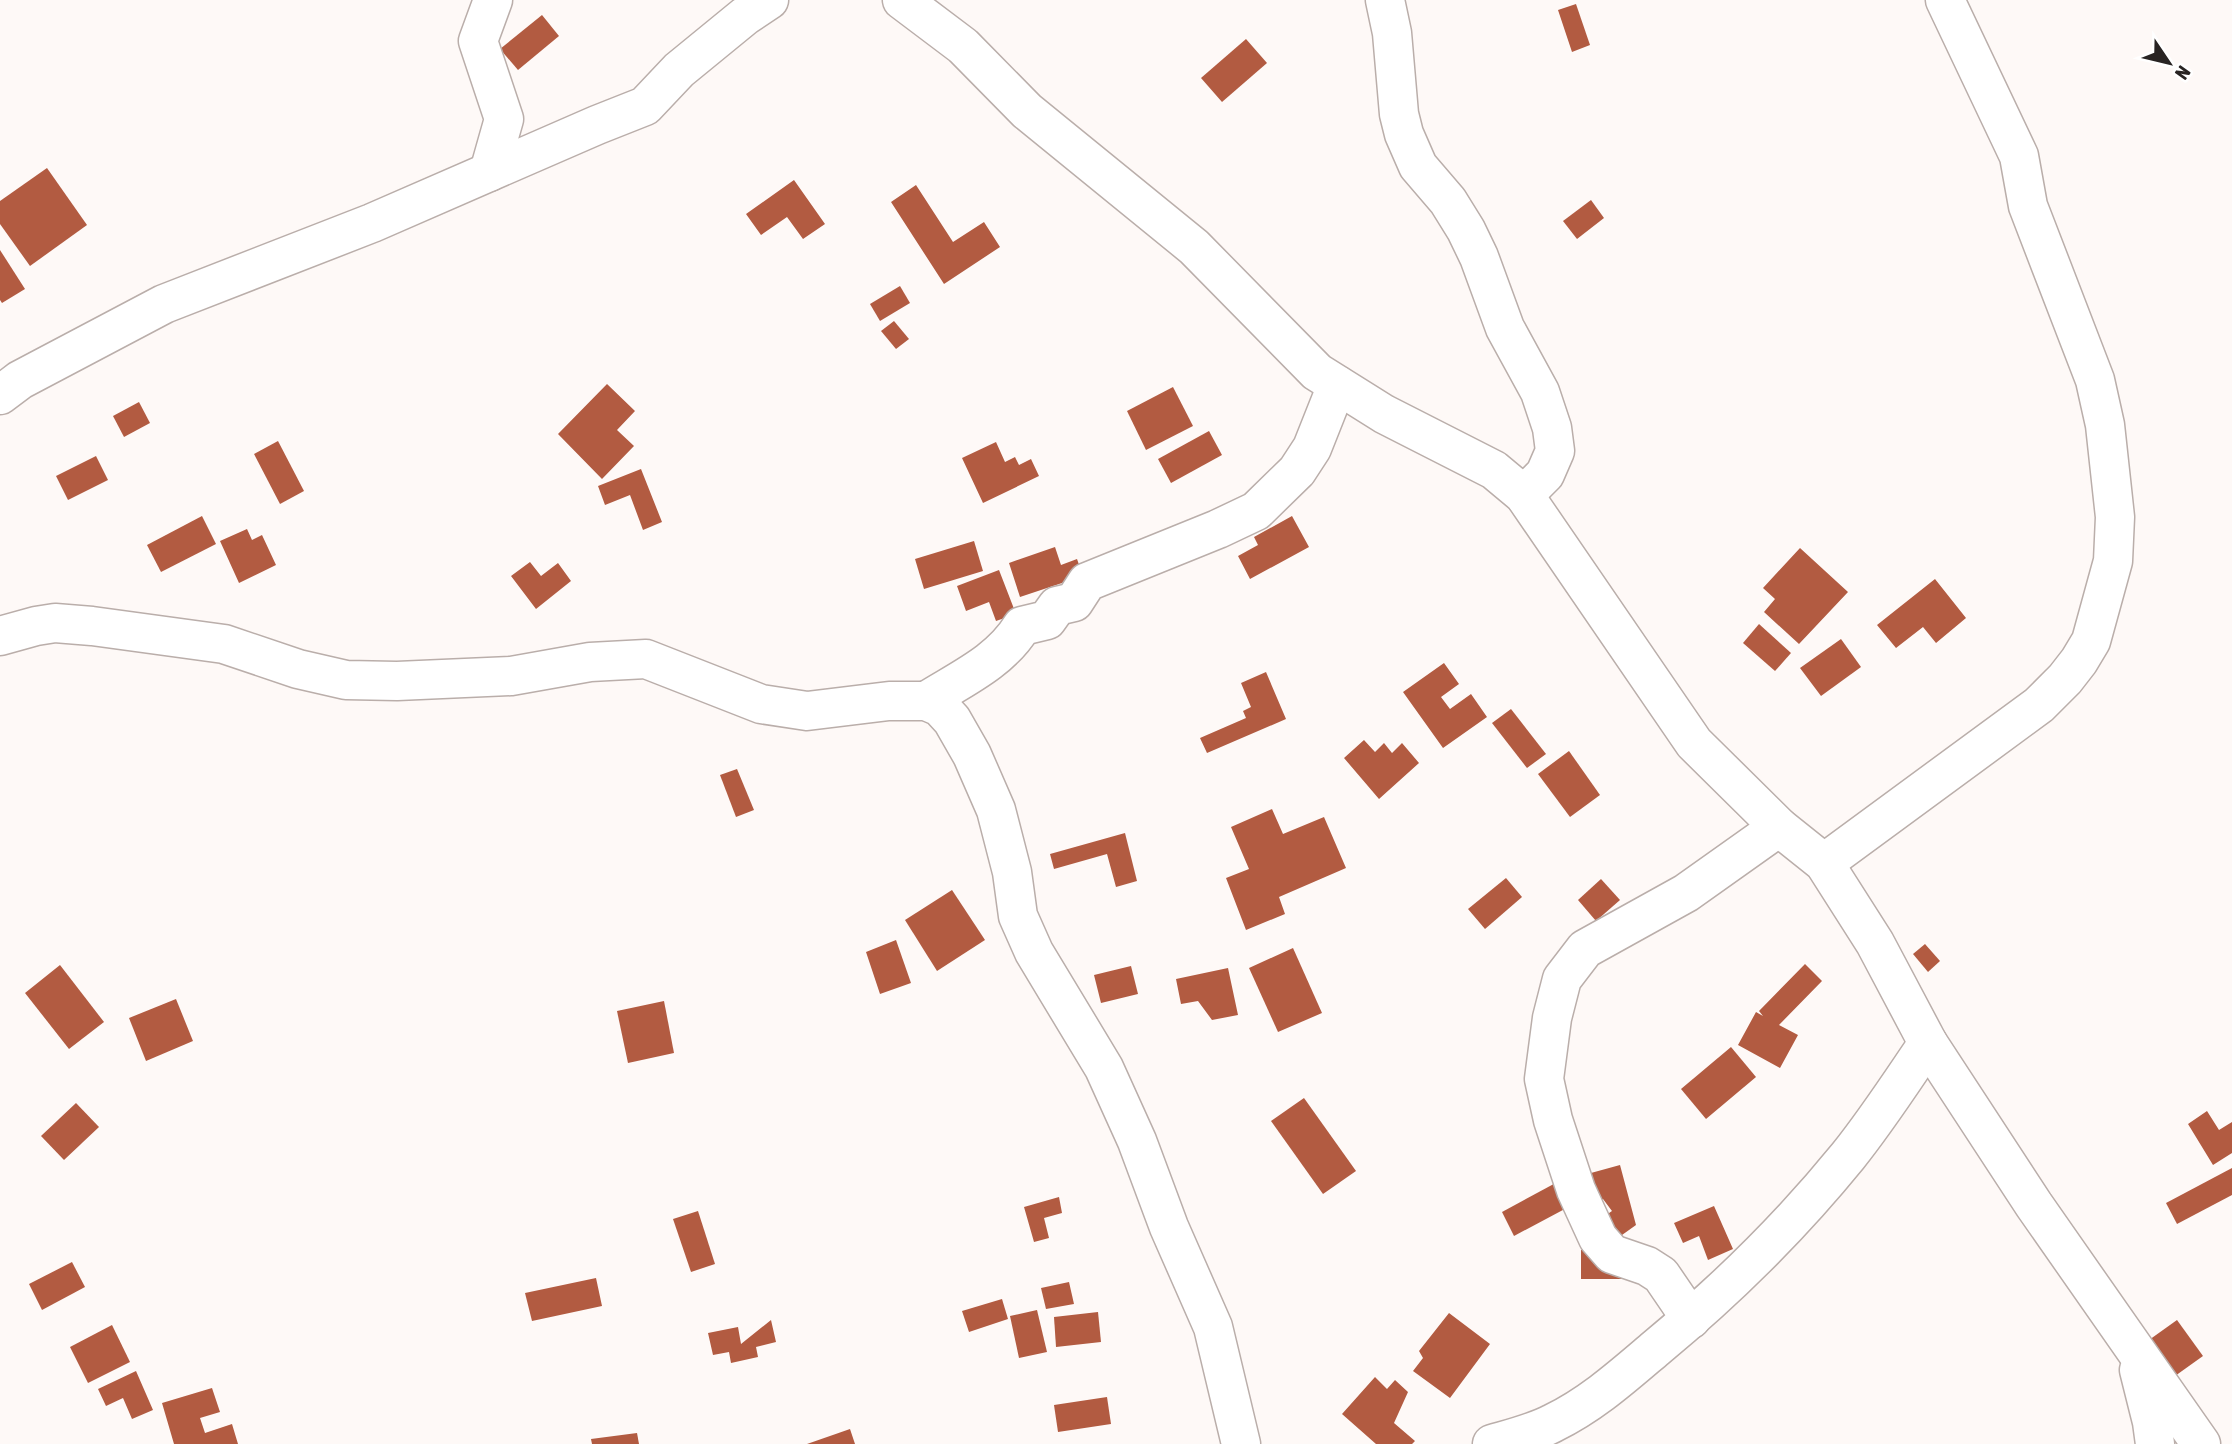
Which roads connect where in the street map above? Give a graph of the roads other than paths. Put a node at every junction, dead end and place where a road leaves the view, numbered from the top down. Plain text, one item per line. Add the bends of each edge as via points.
1 (493, 0) edge
2 (769, 0) edge
3 (902, 0) edge
4 (1385, 0) edge
5 (1945, 0) edge
6 (489, 172) junction
7 (1337, 385) junction
8 (0, 395) edge
9 (1524, 495) junction
10 (0, 636) edge
11 (926, 701) junction
12 (1779, 827) junction
13 (1824, 863) junction
14 (1928, 1043) junction
15 (1691, 1319) junction
16 (2134, 1351) junction
17 (1241, 1444) edge
18 (1492, 1444) edge
19 (2155, 1444) edge
20 (2201, 1444) edge

1 - 6 street via 478,41 504,119
2 - 6 street via 679,70 645,106
3 - 7 street via 963,46 1027,111 1194,247 1304,360
4 - 9 street via 1404,134 1418,166 1466,230 1504,328 1540,392 1552,428 1555,451 1545,474
5 - 13 street via 2019,156 2028,206 2095,380 2115,517 2113,561 2091,641 2065,680 2039,705
6 - 8 street via 164,304
7 - 9 street via 1494,470
7 - 11 street via 1312,448 1297,471 1256,511 1087,582 1074,602 1057,606 1046,620 1022,626 1001,654
9 - 12 street via 1694,743
10 - 11 street via 55,623 92,625 224,644 346,680 511,676 590,662 646,659 761,704 807,711
11 - 17 street via 952,720 972,755 996,810 1018,916 1052,984 1104,1068 1137,1141 1213,1327
12 - 13 street
12 - 15 street via 1686,893 1585,949 1563,979 1552,1018 1544,1079 1576,1191 1598,1238 1612,1254 1661,1275
13 - 14 street via 1875,943
14 - 15 street via 1847,1157
14 - 16 street
15 - 18 street via 1581,1408 1552,1424
16 - 19 street
16 - 20 street

